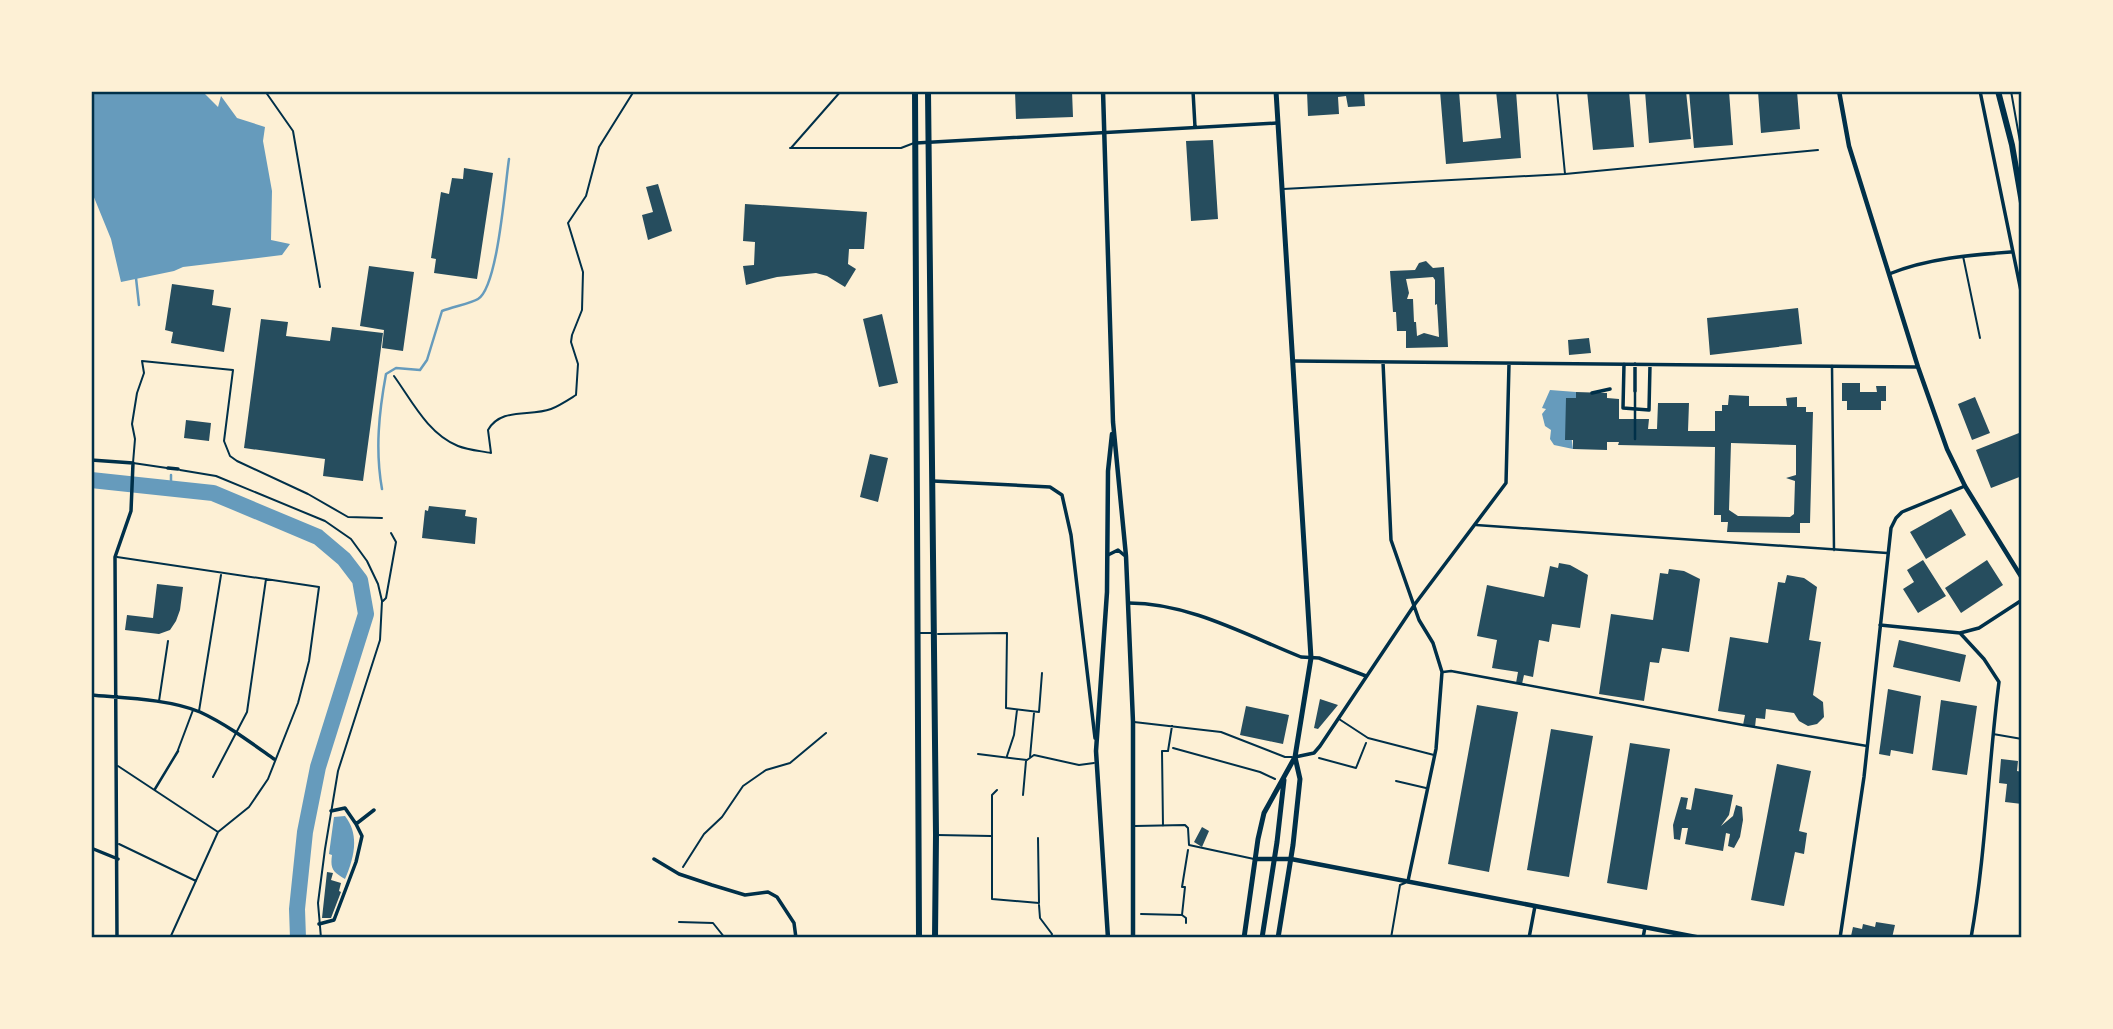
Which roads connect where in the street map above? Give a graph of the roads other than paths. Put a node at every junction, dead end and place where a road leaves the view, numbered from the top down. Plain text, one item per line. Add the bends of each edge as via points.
1 (841, 91) edge
2 (915, 91) edge
3 (928, 91) edge
4 (1103, 91) edge
5 (1193, 91) edge
6 (1276, 91) edge
7 (1557, 91) edge
8 (1839, 91) edge
9 (1980, 91) edge
10 (1999, 91) edge
11 (1278, 122) junction
12 (1195, 128) junction
13 (1105, 133) junction
14 (916, 143) junction
15 (928, 143) junction
16 (1818, 150) dead end
17 (1565, 174) junction
18 (1282, 189) junction
19 (2022, 201) edge
20 (2012, 252) junction
21 (1963, 255) junction
22 (1889, 274) junction
23 (2022, 296) edge
24 (1980, 338) dead end
25 (1293, 361) junction
26 (1382, 362) junction
27 (1510, 363) junction
28 (1624, 364) junction
29 (1634, 365) junction
30 (1650, 365) junction
31 (1832, 366) junction
32 (1918, 367) junction
33 (1610, 389) dead end
34 (1635, 391) joint
35 (1592, 393) dead end
36 (1635, 409) junction
37 (1113, 422) junction
38 (1635, 439) dead end
39 (91, 460) edge
40 (133, 463) junction
41 (168, 468) joint
42 (178, 469) joint
43 (931, 481) junction
44 (1965, 486) junction
45 (382, 518) dead end
46 (1476, 525) junction
47 (391, 533) dead end
48 (1834, 550) junction
49 (1887, 553) junction
50 (1108, 555) junction
51 (1126, 556) junction
52 (115, 557) junction
53 (221, 572) junction
54 (2022, 578) edge
55 (267, 579) junction
56 (2022, 600) edge
57 (382, 601) junction
58 (1128, 603) junction
59 (1415, 604) junction
60 (1880, 625) junction
61 (918, 632) junction
62 (933, 633) junction
63 (1960, 633) junction
64 (167, 642) dead end
65 (1311, 657) junction
66 (1442, 672) junction
67 (1042, 673) dead end
68 (1366, 676) junction
69 (91, 695) edge
70 (116, 698) junction
71 (159, 702) junction
72 (1017, 709) junction
73 (193, 710) junction
74 (199, 712) junction
75 (1034, 712) junction
76 (1338, 719) junction
77 (1133, 722) junction
78 (1172, 725) junction
79 (237, 733) junction
80 (1992, 733) junction
81 (2022, 738) edge
82 (1867, 746) junction
83 (178, 751) joint
84 (1097, 751) junction
85 (978, 754) dead end
86 (1434, 755) junction
87 (1007, 757) junction
88 (1295, 757) junction
89 (274, 758) junction
90 (1028, 759) junction
91 (1097, 763) junction
92 (117, 765) junction
93 (1284, 777) junction
94 (213, 778) dead end
95 (1396, 780) dead end
96 (155, 789) junction
97 (1427, 789) junction
98 (997, 790) dead end
99 (1023, 795) dead end
100 (331, 810) junction
101 (374, 810) dead end
102 (356, 824) junction
103 (1135, 826) junction
104 (1163, 827) junction
105 (218, 832) junction
106 (936, 835) junction
107 (991, 836) junction
108 (1038, 838) dead end
109 (118, 844) junction
110 (91, 848) edge
111 (118, 859) junction
112 (654, 859) dead end
113 (1255, 859) junction
114 (1274, 859) junction
115 (1291, 859) junction
116 (197, 881) junction
117 (1408, 881) junction
118 (1039, 903) junction
119 (1535, 906) junction
120 (679, 922) dead end
121 (319, 924) junction
122 (1645, 927) junction
123 (1108, 937) edge
124 (117, 938) edge
125 (170, 938) edge
126 (321, 938) edge
127 (725, 938) edge
128 (796, 938) edge
129 (919, 938) edge
130 (935, 938) edge
131 (1051, 938) edge
132 (1133, 938) edge
133 (1244, 938) edge
134 (1262, 938) edge
135 (1278, 938) edge
136 (1391, 938) edge
137 (1529, 938) edge
138 (1643, 938) edge
139 (1701, 938) edge
140 (1840, 938) edge
141 (1971, 938) edge

1 - 14 lane via 790,148 901,148
2 - 14 main road
3 - 15 main road
4 - 13 street
5 - 12 street
6 - 11 main road
7 - 17 lane
8 - 22 street via 1849,146
9 - 20 street
10 - 19 main road
11 - 12 street
11 - 18 main road
12 - 13 street
13 - 15 street
13 - 37 street
14 - 15 street
14 - 61 main road
15 - 43 main road
16 - 17 lane
17 - 18 lane
18 - 25 main road
20 - 21 street
20 - 23 street
21 - 22 street
21 - 24 lane
22 - 32 street
25 - 26 street
25 - 65 main road
26 - 27 street
26 - 59 street via 1391,540
27 - 28 street
27 - 46 street via 1506,483
28 - 29 street
28 - 36 street via 1623,408
29 - 30 street
29 - 34 street
30 - 31 street
30 - 36 street via 1649,410
31 - 32 street
31 - 48 street
32 - 44 street
33 - 35 street
34 - 36 street
36 - 38 street
37 - 50 street
37 - 51 street
39 - 40 street
40 - 41 lane
40 - 45 lane via 132,424 144,373 142,361 233,370 224,441 230,456 348,517
40 - 52 street via 131,511
41 - 42 street
42 - 57 lane via 216,476 325,521 351,539 367,561
43 - 62 main road
43 - 84 street via 1050,487 1062,495
44 - 49 street via 1902,512 1893,522
44 - 54 street
46 - 48 street
46 - 59 street
47 - 57 lane via 396,542
48 - 49 street
49 - 60 street
50 - 51 street via 1118,551
50 - 84 street
51 - 58 street
52 - 53 lane
52 - 70 street
53 - 55 lane
53 - 74 lane
55 - 79 lane via 247,712
55 - 89 lane via 319,587 309,661 298,702
56 - 63 street via 1979,628
57 - 100 lane via 380,640 338,771
58 - 65 street via 1154,604 1196,615
58 - 77 street
59 - 66 street
59 - 68 street
60 - 63 street
60 - 82 street
61 - 62 lane
61 - 129 main road
62 - 72 lane via 1007,633 1006,708
62 - 106 main road
63 - 80 street via 1999,682
64 - 71 lane
65 - 68 street
65 - 88 main road
66 - 82 street
66 - 86 street
67 - 75 lane via 1039,712
68 - 76 street
69 - 70 street
70 - 71 street
70 - 92 street
71 - 73 street
72 - 75 lane
72 - 87 lane
73 - 74 street
73 - 83 lane
74 - 79 street
75 - 90 lane
76 - 86 lane via 1368,738
76 - 88 street via 1314,753
77 - 78 lane
77 - 103 street
78 - 88 lane via 1222,733
78 - 104 lane via 1168,751 1162,751
79 - 89 street
79 - 94 lane
80 - 81 lane
80 - 141 street via 1987,817
82 - 140 street
83 - 96 street
84 - 91 street
85 - 87 lane
86 - 97 street
87 - 90 lane
88 - 93 main road
88 - 115 main road via 1300,779
89 - 105 lane via 268,779 249,807
90 - 91 lane via 1034,755 1079,765
90 - 99 lane
91 - 123 street
92 - 96 lane
92 - 109 street
93 - 113 main road via 1264,813
93 - 114 main road
95 - 97 lane
96 - 105 lane
97 - 117 street
98 - 107 lane via 992,795
100 - 102 street via 345,808
100 - 121 lane
101 - 102 street
102 - 121 street via 362,836 356,862 334,920
103 - 104 lane
103 - 132 street
104 - 113 lane via 1185,825 1189,845
105 - 116 lane
106 - 107 lane
106 - 130 main road
107 - 118 lane via 992,899
108 - 118 lane
109 - 111 street
109 - 116 lane
110 - 111 street
111 - 124 street
112 - 128 street via 679,874 746,895 768,892 777,897 794,923
113 - 114 street
113 - 133 main road
114 - 115 street
114 - 134 main road
115 - 117 street
115 - 135 main road
116 - 125 lane
117 - 119 street
117 - 136 lane via 1401,885
118 - 131 lane via 1040,918
119 - 122 street
119 - 137 street
120 - 127 lane via 713,923
121 - 126 lane
122 - 138 street
122 - 139 street

